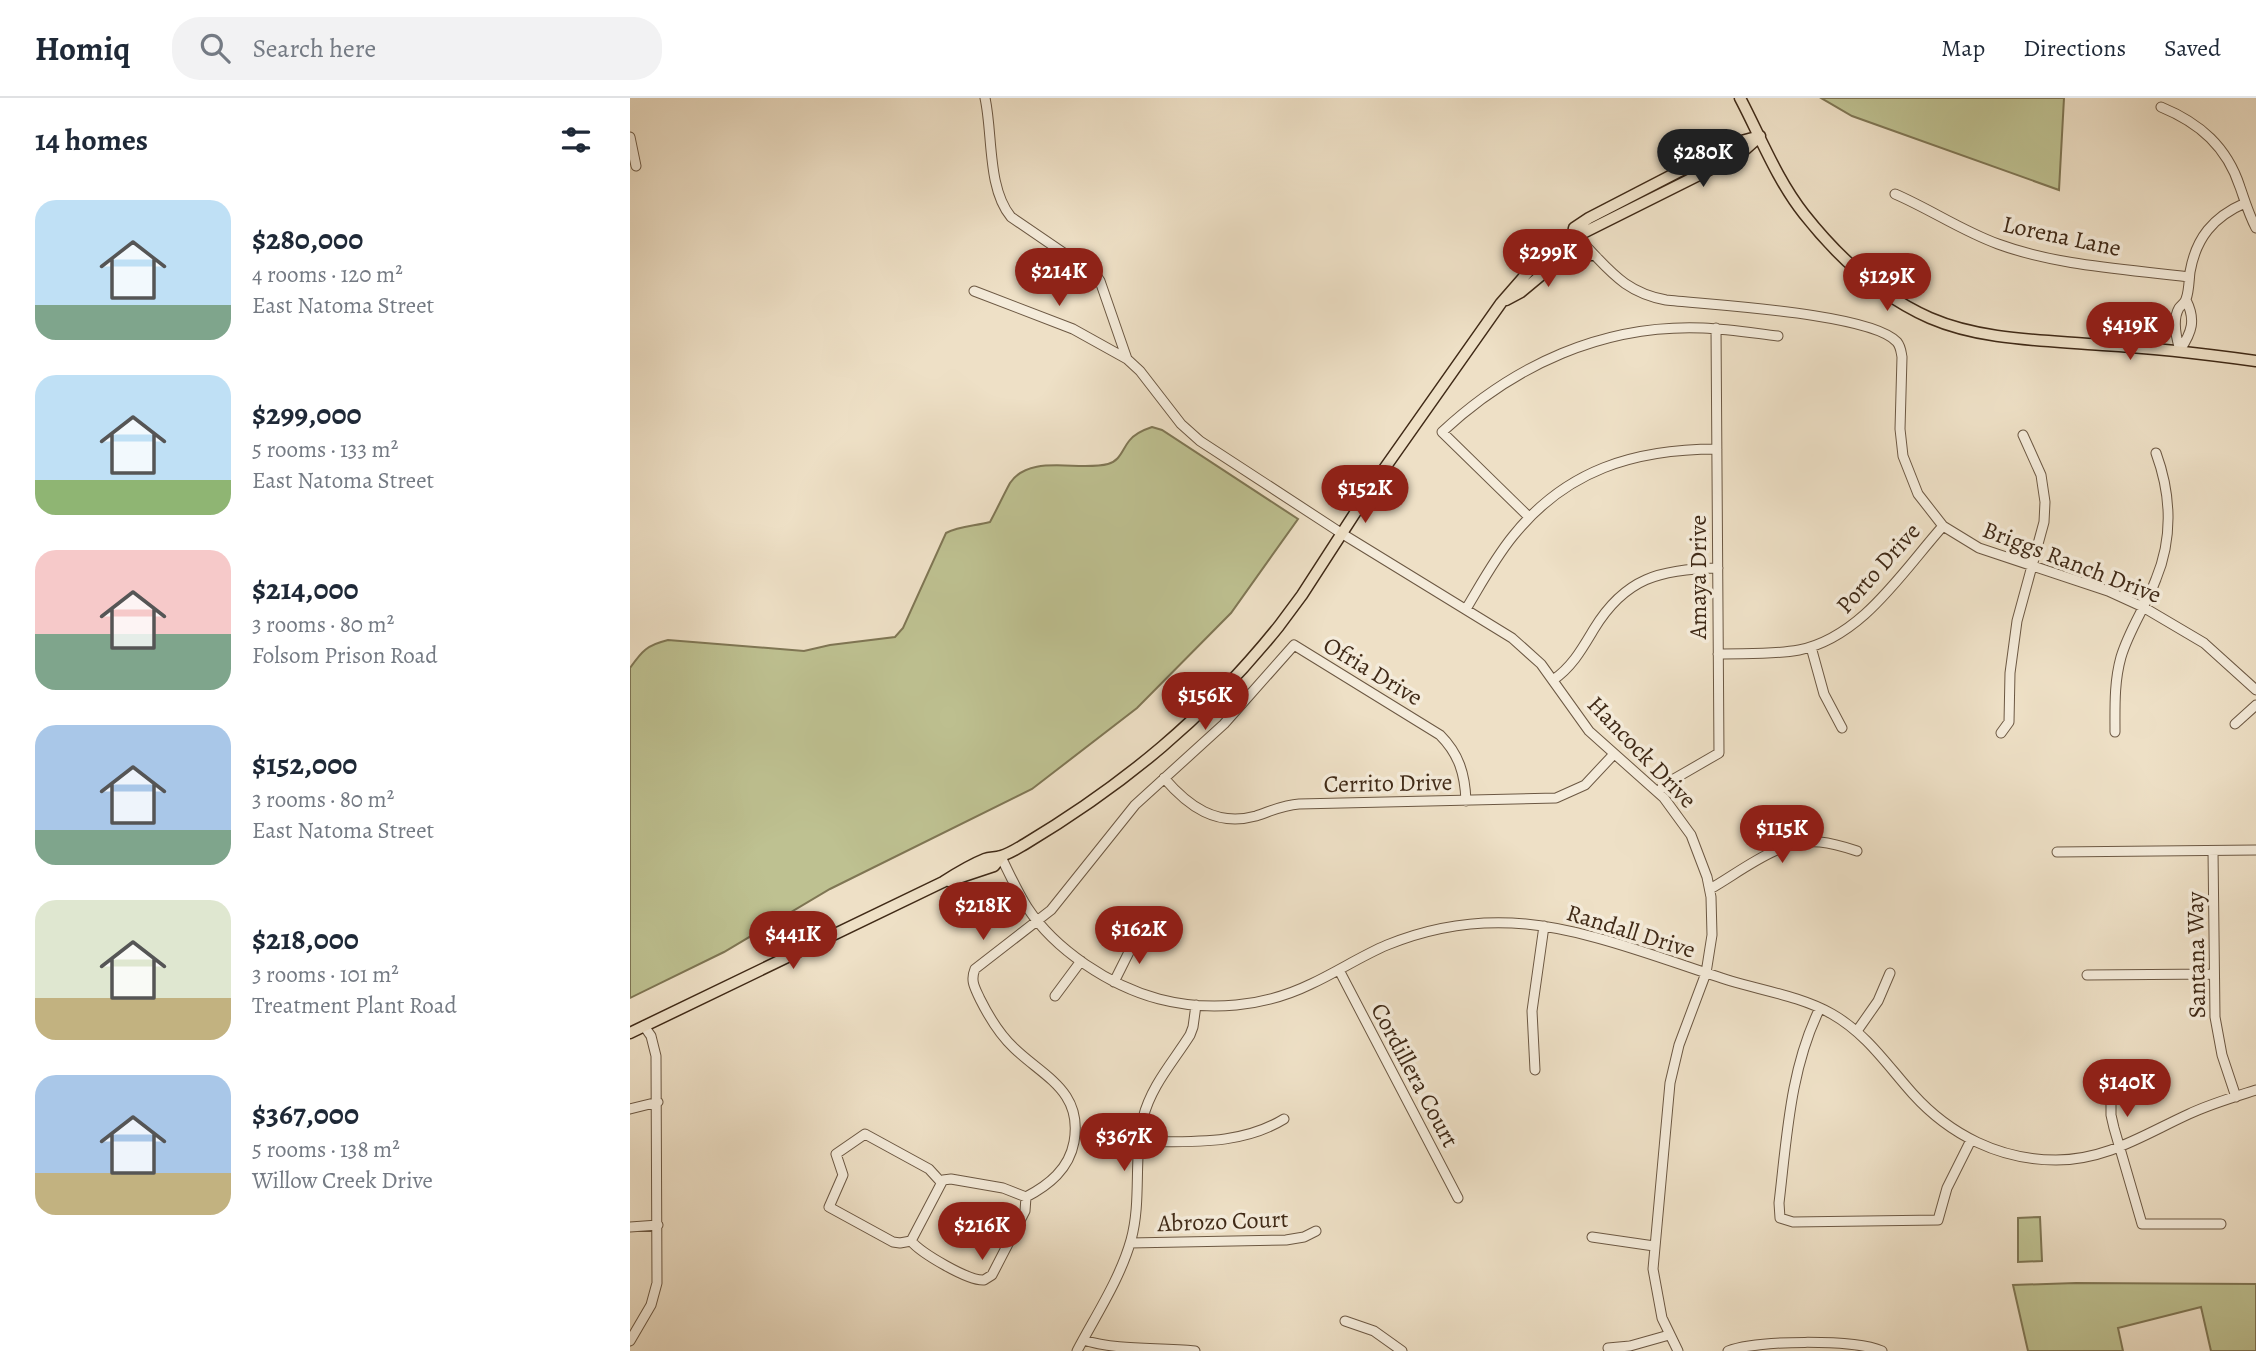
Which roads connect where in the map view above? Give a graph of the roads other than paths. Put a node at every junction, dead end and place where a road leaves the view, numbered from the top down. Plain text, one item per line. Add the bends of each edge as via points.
1 (985, 98) edge
2 (1740, 98) edge
3 (2161, 107) dead end
4 (1760, 136) junction
5 (630, 137) edge
6 (636, 166) dead end
7 (1895, 194) dead end
8 (2245, 203) junction
9 (2256, 229) edge
10 (1573, 234) junction
11 (1592, 255) junction
12 (2189, 277) junction
13 (974, 291) dead end
14 (2186, 300) junction
15 (1500, 303) junction
16 (1716, 328) junction
17 (1778, 335) dead end
18 (2180, 350) junction
19 (1127, 359) junction
20 (2256, 361) edge
21 (2022, 435) dead end
22 (1717, 449) junction
23 (2156, 453) dead end
24 (1529, 517) junction
25 (1942, 526) junction
26 (1341, 533) junction
27 (2033, 566) junction
28 (1718, 568) junction
29 (2143, 607) junction
30 (1466, 609) junction
31 (1811, 647) junction
32 (1718, 654) junction
33 (1553, 680) junction
34 (2256, 690) edge
35 (2256, 705) edge
36 (2235, 724) dead end
37 (1842, 728) dead end
38 (2115, 732) dead end
39 (2001, 733) dead end
40 (1614, 754) junction
41 (1164, 778) junction
42 (1658, 791) junction
43 (1466, 801) junction
44 (1857, 850) dead end
45 (2256, 850) edge
46 (2213, 851) junction
47 (2057, 852) dead end
48 (1000, 856) junction
49 (1710, 890) junction
50 (1038, 920) junction
51 (1544, 926) junction
52 (1137, 936) dead end
53 (1081, 961) junction
54 (1339, 970) junction
55 (1890, 972) dead end
56 (1706, 973) junction
57 (2214, 974) junction
58 (2087, 975) dead end
59 (1114, 982) junction
60 (1055, 996) dead end
61 (1196, 1005) junction
62 (1821, 1008) junction
63 (644, 1026) junction
64 (1857, 1031) junction
65 (630, 1033) edge
66 (1535, 1070) dead end
67 (2256, 1090) edge
68 (2111, 1094) dead end
69 (2236, 1097) junction
70 (658, 1102) junction
71 (630, 1109) edge
72 (1284, 1119) dead end
73 (1971, 1140) junction
74 (1139, 1142) junction
75 (2121, 1149) junction
76 (940, 1181) junction
77 (1026, 1197) junction
78 (1458, 1198) dead end
79 (2221, 1224) dead end
80 (658, 1225) junction
81 (630, 1227) edge
82 (1316, 1231) dead end
83 (1592, 1237) dead end
84 (911, 1241) junction
85 (1130, 1242) junction
86 (1654, 1246) junction
87 (1345, 1321) dead end
88 (1669, 1335) junction
89 (1083, 1340) junction
90 (630, 1341) edge
91 (1608, 1349) dead end
92 (1077, 1351) edge
93 (1195, 1351) edge
94 (1402, 1351) edge
95 (1678, 1351) edge
96 (1728, 1351) edge
97 (1882, 1351) edge

1 - 19 street via 1000,201 1011,217 1101,281
2 - 4 main road
3 - 8 street via 2214,140 2230,163
4 - 10 main road via 1678,170 1589,218 1574,228
4 - 18 main road via 1802,213 1831,246 1885,292 1932,318 2018,338
5 - 6 street
7 - 12 street, Lorena Lane via 2018,251
8 - 9 street
8 - 12 street via 2208,227 2195,251
10 - 11 street, Briggs Ranch Drive
10 - 15 main road via 1535,264
11 - 15 main road via 1568,253 1521,292
11 - 25 street, Briggs Ranch Drive via 1641,294 1844,320 1895,340 1902,357 1903,456 1918,494
12 - 14 street
13 - 19 street via 1073,329
14 - 18 street via 2178,309 2175,333
14 - 18 street via 2193,312 2192,333
15 - 26 main road
16 - 17 street
16 - 22 street, Amaya Drive
16 - 24 street via 1629,333 1563,352 1505,381 1442,432
18 - 20 main road
19 - 26 street, Hancock Drive via 1190,433
21 - 27 street via 2036,462 2045,502
22 - 24 street via 1671,450 1616,462 1573,482
22 - 28 street, Amaya Drive
23 - 29 street via 2166,491 2167,535 2162,563
24 - 30 street
25 - 27 street, Briggs Ranch Drive via 1979,548
25 - 31 street, Porto Drive via 1864,616 1846,632
26 - 30 street, Hancock Drive
26 - 48 main road via 1279,626 1202,714 1111,788
27 - 29 street, Briggs Ranch Drive
27 - 39 street via 2013,642 2009,722
28 - 32 street, Amaya Drive
28 - 33 street via 1661,573 1626,591 1602,615 1571,664
29 - 34 street, Briggs Ranch Drive via 2203,643
29 - 38 street via 2118,670
30 - 33 street, Hancock Drive via 1512,638
31 - 32 street, Porto Drive
31 - 37 street via 1824,694
32 - 42 street, Amaya Drive via 1719,753
33 - 40 street, Hancock Drive via 1589,731
35 - 36 street
40 - 42 street, Hancock Drive
40 - 43 street, Cerrito Drive via 1591,780 1563,796
41 - 43 street, Cerrito Drive via 1192,806 1230,819 1290,804
41 - 43 street, Ofria Drive via 1243,705 1294,645 1440,735 1462,768
41 - 50 street, Ofria Drive via 1135,805 1064,895
42 - 49 street, Hancock Drive via 1690,835
44 - 49 street via 1820,842 1796,844
45 - 46 street
46 - 47 street
46 - 57 street, Santana Way
48 - 50 street, Randall Drive
48 - 63 main road via 960,870
49 - 56 street, Hancock Drive via 1712,936
50 - 53 street, Randall Drive
50 - 77 street, Ofria Drive via 979,964 972,975 991,1020 1061,1087 1074,1116 1074,1138 1066,1164 1045,1186
51 - 54 street, Randall Drive via 1492,922 1442,928 1393,943
51 - 56 street, Randall Drive
51 - 66 street via 1532,1011
52 - 59 street
53 - 59 street, Randall Drive
53 - 60 street
54 - 61 street, Randall Drive via 1269,1000
54 - 78 street, Cordillera Court
55 - 64 street via 1878,1001
56 - 62 street, Randall Drive
56 - 86 street, Hancock Drive via 1672,1073
57 - 58 street
57 - 69 street, Santana Way via 2218,1036
59 - 61 street, Randall Drive via 1157,998
61 - 74 street via 1190,1035 1147,1104
62 - 64 street, Randall Drive
62 - 73 street via 1794,1083 1780,1218 1793,1222 1938,1220 1947,1188
63 - 65 main road
63 - 70 street via 655,1046
64 - 73 street, Randall Drive via 1941,1121
67 - 69 street, Randall Drive
68 - 75 street via 2111,1115
69 - 75 street, Randall Drive via 2189,1114
70 - 71 street
70 - 80 street
72 - 74 street via 1261,1132 1234,1139
73 - 75 street, Randall Drive via 2040,1160 2079,1159
74 - 85 street via 1137,1209
75 - 79 street via 2142,1224
76 - 77 street via 1003,1188
76 - 84 street
76 - 84 street via 929,1169 865,1134 835,1154 844,1175 829,1207 893,1242
77 - 84 street via 1025,1211 992,1275 984,1280 972,1279 920,1251
80 - 81 street
80 - 90 street via 656,1290
82 - 85 street, Abrozo Court via 1286,1240
83 - 86 street
85 - 89 street
86 - 88 street, Hancock Drive via 1654,1285
87 - 94 street via 1374,1331
88 - 91 street
88 - 95 street, Hancock Drive
89 - 92 street
89 - 93 street via 1120,1351
96 - 97 street via 1754,1344 1845,1343

